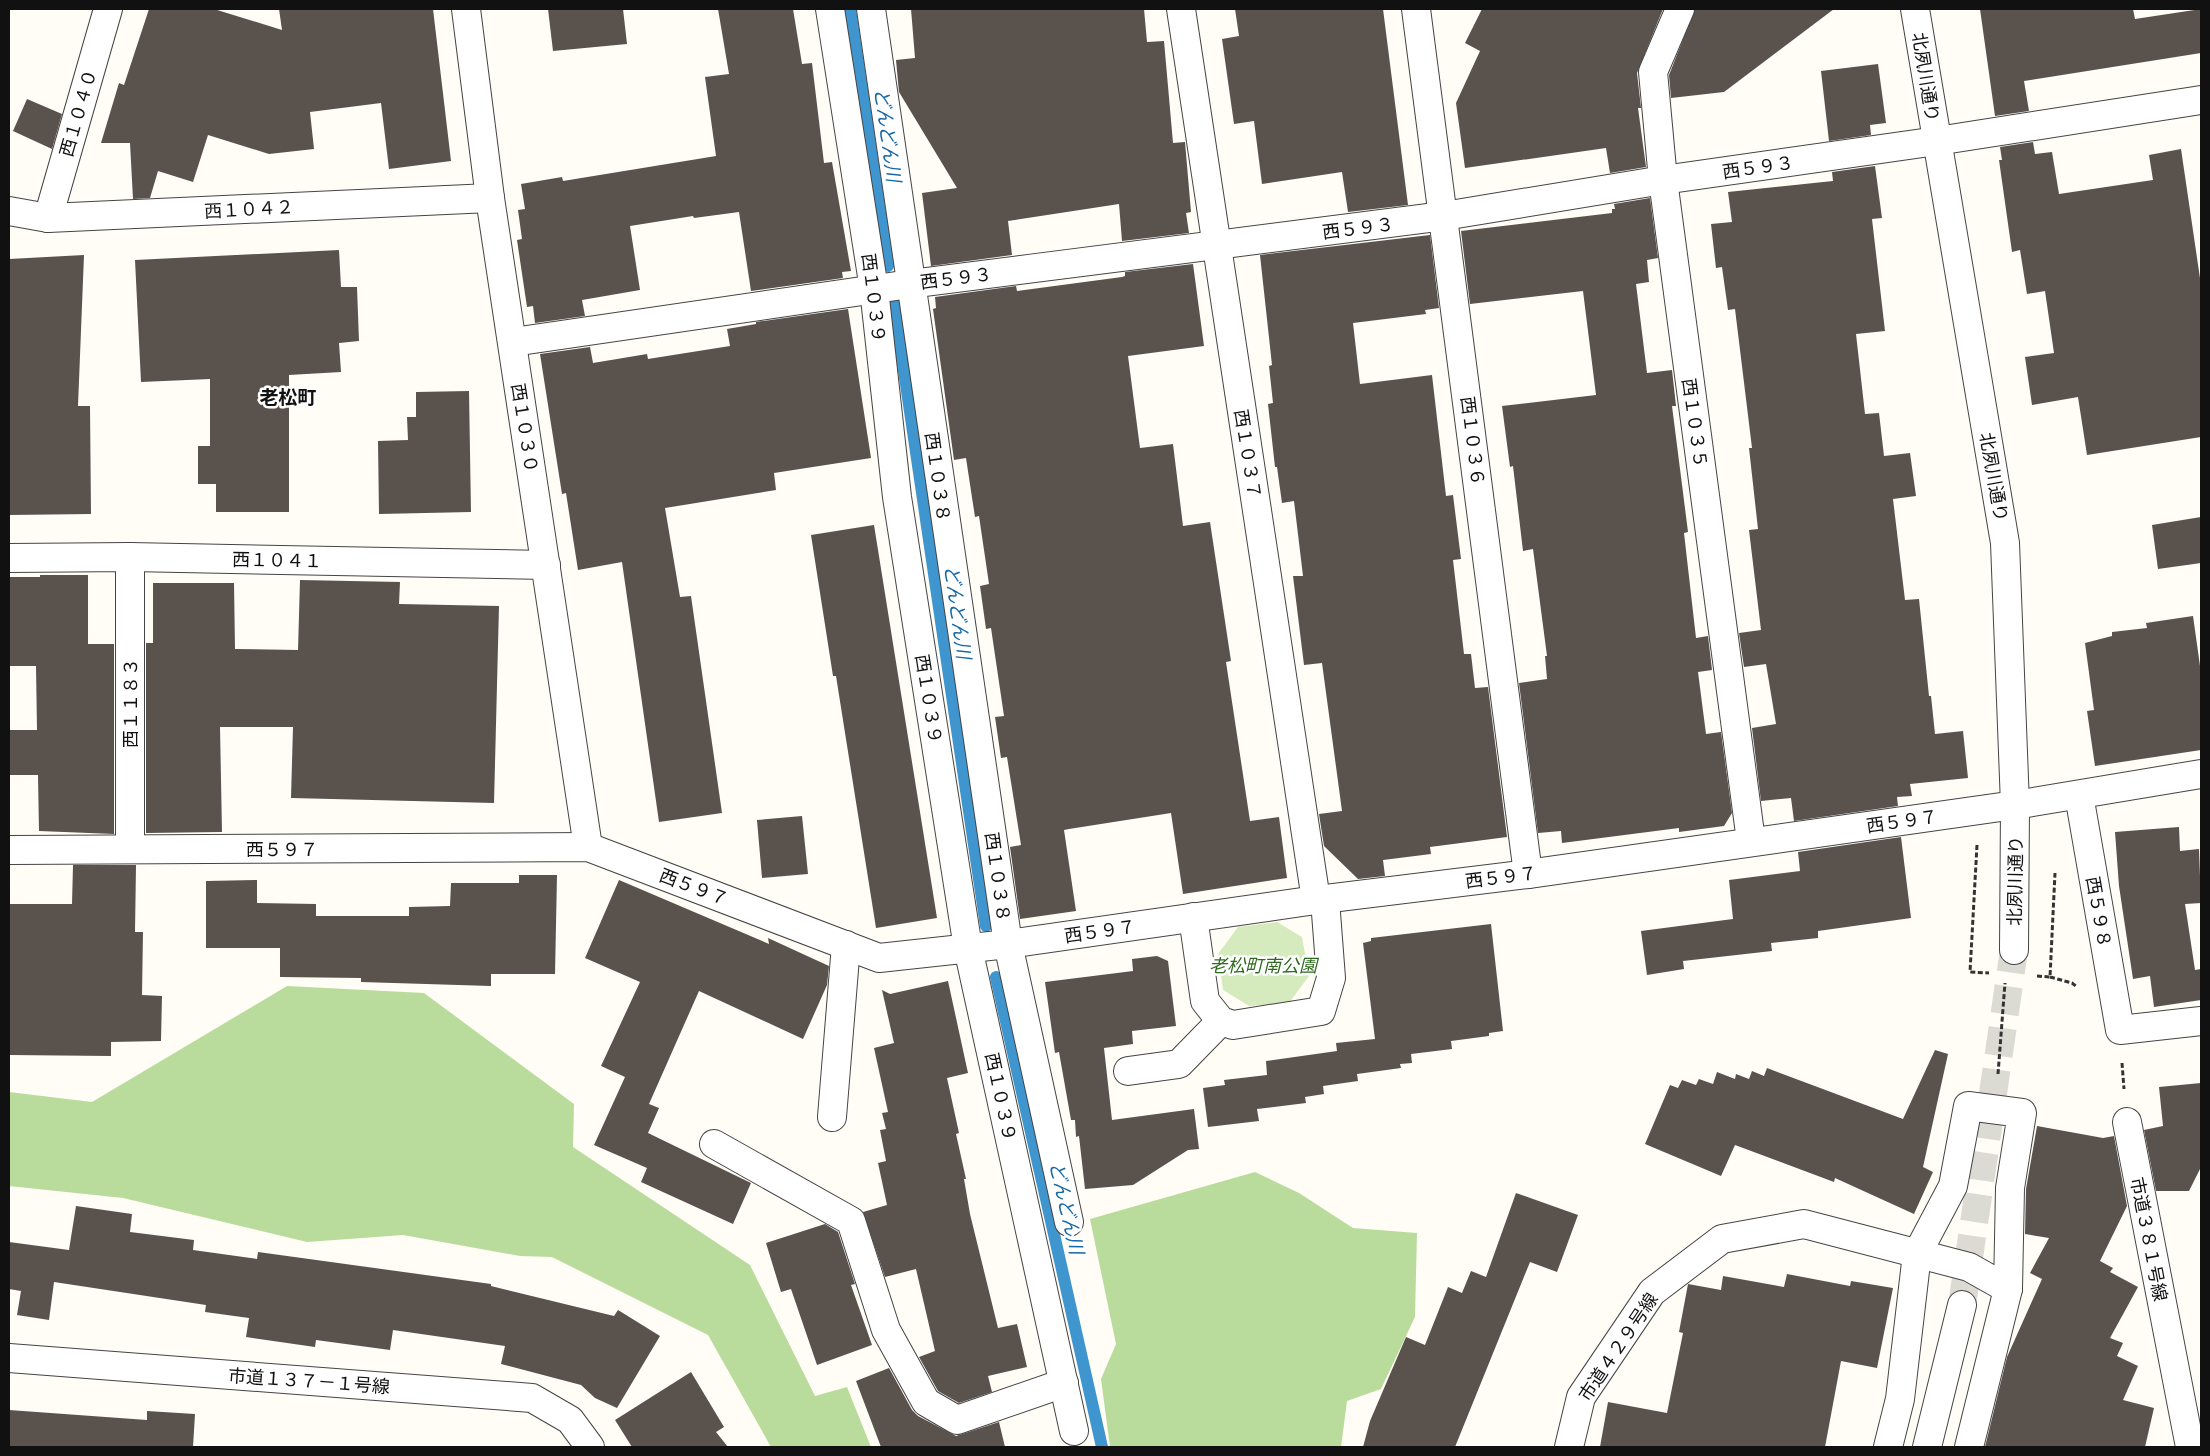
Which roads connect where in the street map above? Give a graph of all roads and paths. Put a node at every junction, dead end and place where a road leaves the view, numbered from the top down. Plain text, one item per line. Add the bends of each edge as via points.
1 (108, 9) edge
2 (466, 9) edge
3 (830, 9) edge
4 (871, 9) edge
5 (1181, 9) edge
6 (1416, 9) edge
7 (1680, 9) edge
8 (1915, 9) edge
9 (2201, 100) edge
10 (1937, 141) junction
11 (1663, 180) junction
12 (490, 198) junction
13 (9, 211) edge
14 (1444, 216) junction
15 (48, 218) junction
16 (1216, 246) junction
17 (910, 284) junction
18 (874, 289) junction
19 (512, 342) junction
20 (130, 557) junction
21 (9, 558) edge
22 (546, 565) junction
23 (2201, 774) edge
24 (2079, 795) junction
25 (2015, 805) junction
26 (1751, 841) junction
27 (588, 847) junction
28 (1977, 847) dead end
29 (130, 849) junction
30 (9, 850) edge
31 (2056, 863) dead end
32 (1528, 874) junction
33 (1320, 900) junction
34 (1193, 917) junction
35 (1008, 944) junction
36 (846, 945) junction
37 (968, 948) junction
38 (2014, 950) tunnel mouth
39 (1970, 965) dead end
40 (2051, 971) dead end
41 (2005, 984) dead end
42 (1221, 1021) junction
43 (2201, 1021) edge
44 (2120, 1030) junction
45 (1128, 1071) dead end
46 (1995, 1109) junction
47 (832, 1117) dead end
48 (2127, 1122) joint
49 (714, 1144) dead end
50 (1069, 1222) dead end
51 (1917, 1254) junction
52 (2008, 1289) junction
53 (1962, 1305) tunnel mouth
54 (9, 1358) edge
55 (1064, 1383) junction
56 (1074, 1431) dead end
57 (590, 1447) edge
58 (1569, 1447) edge
59 (1888, 1447) edge
60 (1927, 1447) edge
61 (1969, 1447) edge
62 (2190, 1447) edge

1 - 15 street, 西１０４０
2 - 12 street, 西１０３０
3 - 18 street, 西１０３９
4 - 17 street, 西１０３８
5 - 16 street, 西１０３７
6 - 14 street, 西１０３６
7 - 11 street, 西１０３５ via 1653,72
8 - 10 street, 北夙川通り
9 - 10 street, 西５９３
10 - 11 street, 西５９３
10 - 25 street, 北夙川通り via 2005,543
11 - 14 street, 西５９３
11 - 26 street, 西１０３５
12 - 15 street, 西１０４２
12 - 19 street, 西１０３０
13 - 15 street, 西１０４２
14 - 16 street, 西５９３
14 - 32 street, 西１０３６
16 - 17 street, 西５９３
16 - 33 street, 西１０３７
17 - 18 street, 西５９３
17 - 35 street, 西１０３８
18 - 19 street, 西５９３
18 - 37 street, 西１０３９ via 897,497
19 - 22 street, 西１０３０
20 - 21 street, 西１０４１
20 - 22 street, 西１０４１
20 - 29 street, 西１１８３
22 - 27 street, 西１０３０
23 - 24 street, 西５９７
24 - 25 street, 西５９７
24 - 44 street, 西５９８
25 - 26 street, 西５９７
25 - 38 street, 北夙川通り
26 - 32 street, 西５９７
27 - 29 street, 西５９７
27 - 36 street, 西５９７
28 - 39 path
29 - 30 street, 西５９７
31 - 40 path
32 - 33 street, 西５９７
33 - 34 street, 西５９７
33 - 42 street, 西１０３７ via 1331,978 1321,1011 1232,1026
34 - 35 street, 西５９７
34 - 42 street via 1206,1001
35 - 37 street, 西５９７
35 - 50 street, 西１０３８
36 - 37 street, 西５９７ via 879,958
36 - 47 street
37 - 55 street, 西１０３９
41 - 46 path
42 - 45 street via 1179,1064
43 - 44 street
44 - 48 path
46 - 51 street via 1968,1106 1953,1186
46 - 52 street via 2022,1113 2010,1188
48 - 62 street, 市道３８１号線
49 - 55 street via 851,1222 886,1330 926,1402 957,1420
51 - 52 street, 市道４２９号線 via 1969,1267
51 - 58 street, 市道４２９号線 via 1804,1224 1722,1239 1652,1292 1581,1397
51 - 59 street via 1900,1399
52 - 61 street
53 - 60 street
54 - 57 street, 市道１３７－１号線 via 532,1398 570,1420
55 - 56 street, 西１０３９

